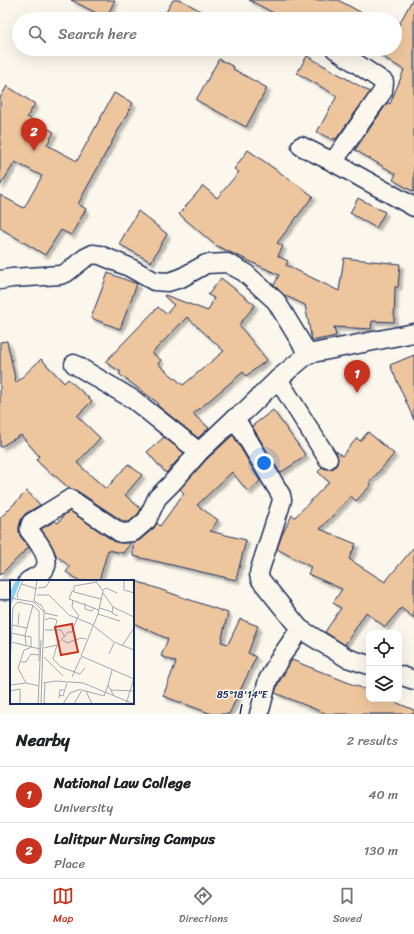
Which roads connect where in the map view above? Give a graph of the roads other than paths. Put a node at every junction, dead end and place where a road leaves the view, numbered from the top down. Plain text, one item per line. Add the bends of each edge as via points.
1 (345, 56) edge
2 (301, 146) dead end
3 (333, 162) junction
4 (414, 207) edge
5 (0, 280) edge
6 (414, 333) edge
7 (308, 354) junction
8 (74, 364) dead end
9 (278, 379) junction
10 (235, 418) junction
11 (199, 452) junction
12 (328, 459) dead end
13 (30, 580) edge
14 (300, 629) junction
15 (366, 664) edge
16 (402, 676) edge
17 (414, 680) edge
18 (259, 714) edge

1 - 3 street via 384,82 383,91
2 - 3 street
3 - 4 street
5 - 7 street via 60,276 93,254 129,267 154,281 168,282 206,264 226,263 244,272 276,301
6 - 7 street
7 - 9 street
8 - 11 street via 134,400
9 - 10 street
9 - 12 street
10 - 11 street
10 - 14 street via 266,468 282,500 260,569 260,579
11 - 13 street via 157,498 147,520 133,532 121,533 70,498 31,523 29,530 43,551 46,561 45,569
14 - 15 street via 347,658
14 - 18 street via 268,680
16 - 17 street

